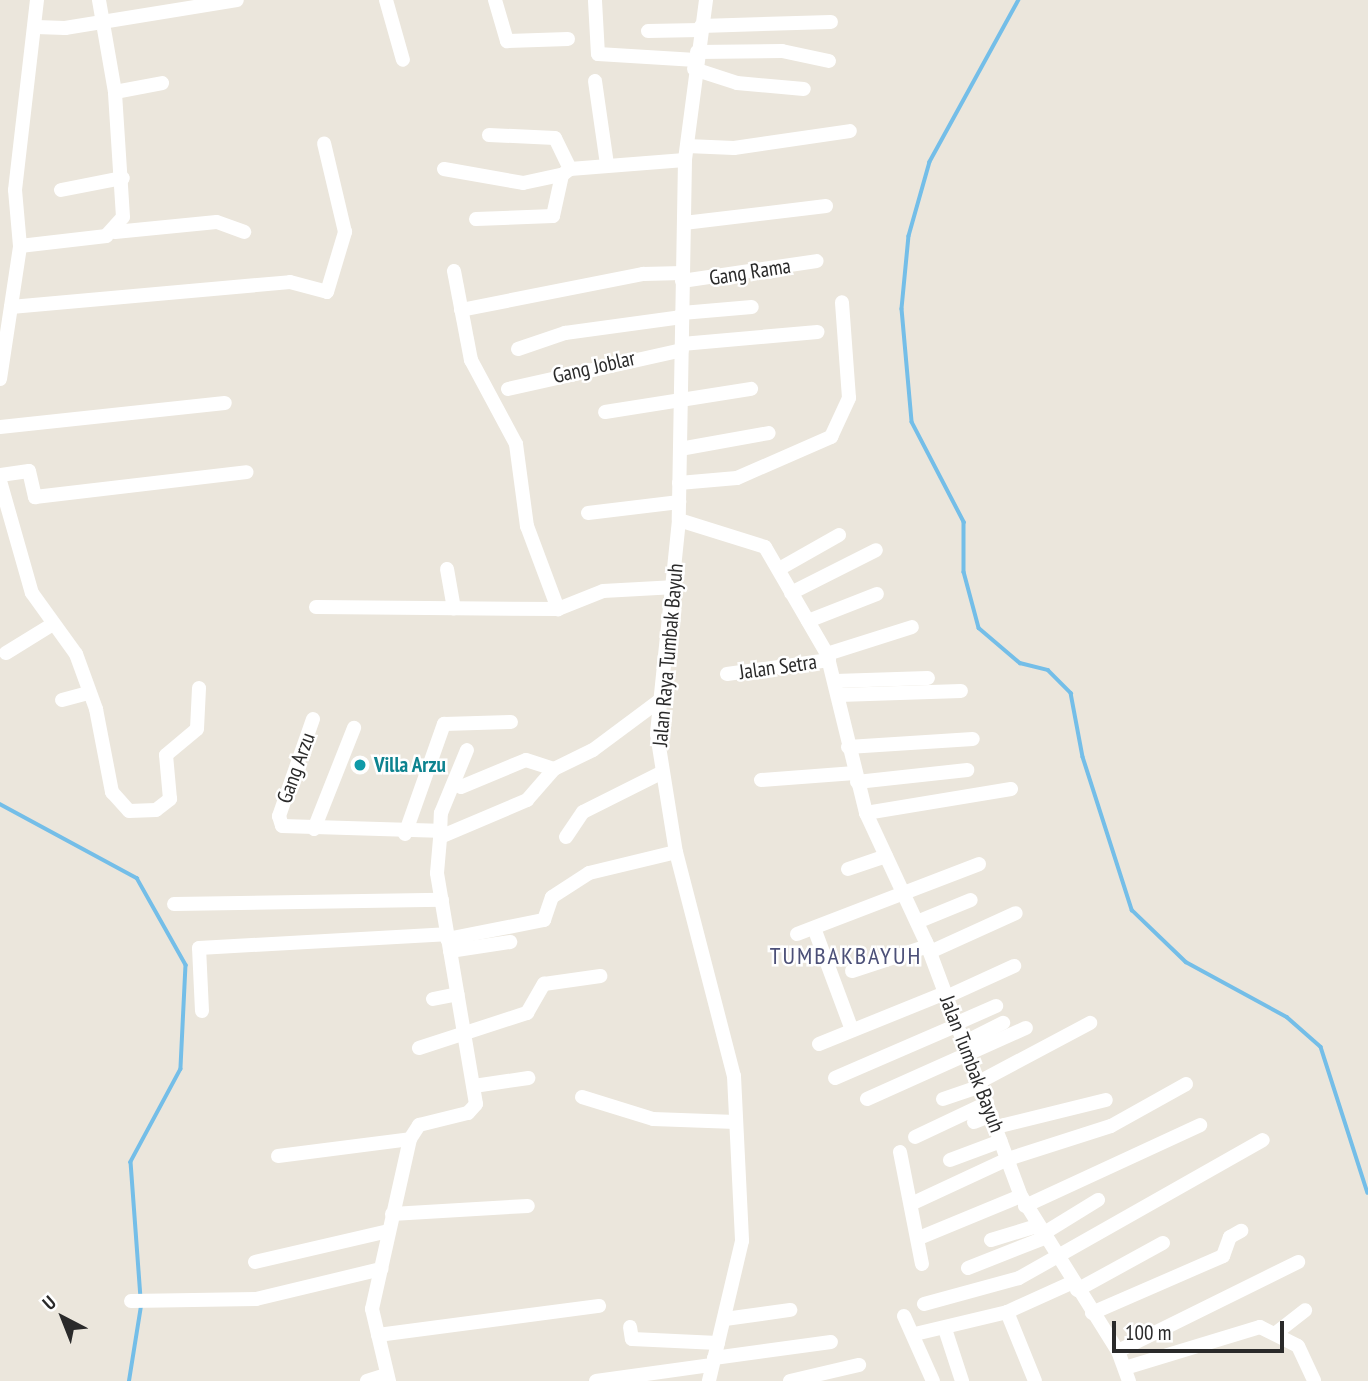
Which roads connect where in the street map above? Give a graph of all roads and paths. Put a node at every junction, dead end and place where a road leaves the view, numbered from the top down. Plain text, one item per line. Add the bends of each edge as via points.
1 (37, 0) edge
2 (99, 0) edge
3 (237, 0) edge
4 (386, 0) edge
5 (495, 0) edge
6 (706, 0) edge
7 (595, 1) edge
8 (105, 22) junction
9 (831, 22) dead end
10 (36, 27) junction
11 (701, 28) junction
12 (648, 32) dead end
13 (568, 39) dead end
14 (403, 60) dead end
15 (696, 60) junction
16 (829, 61) dead end
17 (595, 81) dead end
18 (162, 83) dead end
19 (804, 89) dead end
20 (115, 92) junction
21 (850, 131) dead end
22 (489, 135) dead end
23 (324, 143) dead end
24 (686, 153) junction
25 (607, 164) junction
26 (444, 169) dead end
27 (566, 172) junction
28 (123, 178) junction
29 (61, 190) dead end
30 (826, 206) dead end
31 (476, 219) dead end
32 (684, 223) junction
33 (115, 232) junction
34 (244, 232) dead end
35 (20, 246) junction
36 (817, 261) dead end
37 (454, 271) dead end
38 (683, 277) junction
39 (842, 302) dead end
40 (11, 307) junction
41 (752, 307) dead end
42 (461, 310) junction
43 (682, 315) junction
44 (817, 332) dead end
45 (682, 347) junction
46 (518, 349) dead end
47 (0, 379) edge
48 (508, 388) dead end
49 (751, 389) dead end
50 (680, 401) junction
51 (225, 403) dead end
52 (606, 412) dead end
53 (0, 428) edge
54 (769, 433) dead end
55 (680, 449) junction
56 (247, 472) dead end
57 (0, 475) edge
58 (0, 481) edge
59 (680, 483) junction
60 (679, 502) junction
61 (588, 513) dead end
62 (679, 520) junction
63 (839, 535) dead end
64 (876, 550) dead end
65 (447, 569) dead end
66 (779, 569) junction
67 (676, 587) junction
68 (791, 593) junction
69 (877, 594) dead end
70 (316, 607) dead end
71 (454, 608) junction
72 (558, 609) junction
73 (808, 621) junction
74 (53, 624) junction
75 (912, 627) dead end
76 (6, 653) dead end
77 (828, 657) junction
78 (727, 674) dead end
79 (928, 678) dead end
80 (835, 681) junction
81 (199, 688) dead end
82 (961, 691) dead end
83 (89, 693) junction
84 (839, 695) junction
85 (62, 700) dead end
86 (660, 700) junction
87 (313, 719) dead end
88 (511, 722) dead end
89 (354, 728) dead end
90 (973, 739) dead end
91 (848, 747) junction
92 (467, 750) dead end
93 (554, 769) junction
94 (967, 770) dead end
95 (661, 773) junction
96 (856, 778) junction
97 (761, 780) dead end
98 (461, 787) dead end
99 (1011, 789) dead end
100 (866, 813) junction
101 (314, 829) junction
102 (405, 834) junction
103 (439, 834) junction
104 (566, 837) dead end
105 (676, 852) junction
106 (886, 856) junction
107 (979, 864) dead end
108 (848, 869) dead end
109 (905, 894) junction
110 (442, 900) junction
111 (971, 900) dead end
112 (174, 904) dead end
113 (1017, 913) dead end
114 (918, 922) junction
115 (814, 928) junction
116 (797, 934) dead end
117 (448, 941) junction
118 (510, 942) dead end
119 (929, 949) junction
120 (1014, 966) dead end
121 (852, 971) dead end
122 (600, 976) dead end
123 (458, 994) junction
124 (945, 995) junction
125 (433, 999) dead end
126 (996, 1006) dead end
127 (202, 1011) dead end
128 (1003, 1023) dead end
129 (1090, 1023) dead end
130 (955, 1025) junction
131 (1026, 1028) dead end
132 (852, 1030) junction
133 (466, 1033) junction
134 (819, 1044) dead end
135 (419, 1048) dead end
136 (966, 1049) junction
137 (528, 1078) dead end
138 (835, 1078) dead end
139 (980, 1084) junction
140 (1186, 1084) dead end
141 (474, 1086) junction
142 (582, 1097) dead end
143 (867, 1099) dead end
144 (943, 1099) dead end
145 (1107, 1100) dead end
146 (736, 1122) junction
147 (974, 1122) dead end
148 (994, 1122) junction
149 (1200, 1125) dead end
150 (915, 1137) dead end
151 (410, 1139) junction
152 (1263, 1140) dead end
153 (900, 1153) dead end
154 (278, 1156) dead end
155 (1008, 1159) junction
156 (950, 1160) dead end
157 (1098, 1200) dead end
158 (1023, 1201) junction
159 (911, 1204) junction
160 (528, 1206) dead end
161 (392, 1214) junction
162 (388, 1231) junction
163 (1241, 1231) dead end
164 (1041, 1233) junction
165 (919, 1238) junction
166 (991, 1240) dead end
167 (1163, 1243) dead end
168 (1054, 1257) junction
169 (255, 1262) dead end
170 (1298, 1262) dead end
171 (922, 1264) dead end
172 (968, 1268) dead end
173 (381, 1269) junction
174 (1074, 1287) junction
175 (131, 1301) dead end
176 (924, 1304) dead end
177 (599, 1306) dead end
178 (790, 1310) dead end
179 (1305, 1310) dead end
180 (1007, 1312) junction
181 (1092, 1313) junction
182 (904, 1316) dead end
183 (725, 1319) junction
184 (630, 1327) dead end
185 (945, 1329) junction
186 (1276, 1333) junction
187 (915, 1334) junction
188 (378, 1335) junction
189 (831, 1342) dead end
190 (718, 1343) junction
191 (1118, 1351) junction
192 (713, 1362) junction
193 (859, 1365) dead end
194 (1127, 1374) edge
195 (388, 1378) edge
196 (367, 1381) edge
197 (596, 1381) edge
198 (709, 1381) edge
199 (790, 1381) edge
200 (933, 1381) edge
201 (962, 1381) edge
202 (1035, 1381) edge
203 (1314, 1381) edge

1 - 10 street
2 - 8 street
3 - 8 street
4 - 14 street
5 - 13 street via 507,41
6 - 11 street, Jalan Raya Tumbak Bayuh
7 - 15 street via 598,54
8 - 10 street
8 - 20 street
9 - 11 street
10 - 35 street via 15,190
11 - 12 street
11 - 15 street, Jalan Raya Tumbak Bayuh
15 - 16 street via 782,51
15 - 19 street via 737,83
15 - 24 street, Jalan Raya Tumbak Bayuh
17 - 25 street
18 - 20 street
20 - 28 street
21 - 24 street
22 - 27 street via 558,139
23 - 40 street via 345,232 327,292 290,282
24 - 25 street
24 - 32 street, Jalan Raya Tumbak Bayuh
25 - 27 street
26 - 27 street via 523,183
27 - 31 street via 553,216
28 - 29 street
28 - 33 street via 123,217
30 - 32 street
32 - 38 street, Jalan Raya Tumbak Bayuh
33 - 34 street via 217,222
33 - 35 street
35 - 40 street
36 - 38 street, Gang Rama
37 - 42 street
38 - 42 street, Gang Rama via 643,274
38 - 43 street, Jalan Raya Tumbak Bayuh
39 - 59 street via 849,398 831,437 737,478
40 - 47 street
41 - 43 street
42 - 72 street via 478,379 499,405 516,444 527,526
43 - 45 street, Jalan Raya Tumbak Bayuh
43 - 46 street via 565,333
44 - 45 street, Gang Joblar
45 - 48 street, Gang Joblar
45 - 50 street, Jalan Raya Tumbak Bayuh
49 - 50 street
50 - 52 street
50 - 55 street, Jalan Raya Tumbak Bayuh
51 - 53 street
54 - 55 street
55 - 59 street, Jalan Raya Tumbak Bayuh
56 - 57 street via 36,498 29,471
58 - 74 street via 32,593
59 - 60 street, Jalan Raya Tumbak Bayuh
60 - 61 street
60 - 62 street, Jalan Raya Tumbak Bayuh
62 - 66 street, Jalan Tumbak Bayuh via 760,544
62 - 67 street, Jalan Raya Tumbak Bayuh
63 - 66 street
64 - 68 street
65 - 71 street
66 - 68 street, Jalan Tumbak Bayuh
67 - 72 street via 603,591
67 - 86 street, Jalan Raya Tumbak Bayuh
68 - 73 street, Jalan Tumbak Bayuh
69 - 73 street
70 - 71 street
71 - 72 street
73 - 77 street, Jalan Tumbak Bayuh
74 - 76 street
74 - 83 street via 76,654
75 - 77 street, Jalan Setra
77 - 78 street, Jalan Setra
77 - 80 street, Jalan Tumbak Bayuh
79 - 80 street
80 - 84 street, Jalan Tumbak Bayuh
81 - 83 street via 197,729 166,755 170,799 139,812 114,799
82 - 84 street
83 - 85 street
84 - 91 street, Jalan Tumbak Bayuh
86 - 93 street via 593,750
86 - 95 street, Jalan Raya Tumbak Bayuh
87 - 101 street, Gang Arzu via 278,822
88 - 102 street via 444,724
89 - 101 street, Gang Arzu
90 - 91 street
91 - 96 street, Jalan Tumbak Bayuh
92 - 103 street
93 - 98 street via 526,760
93 - 103 street, Gang Arzu via 527,800
94 - 96 street
95 - 104 street via 583,812
95 - 105 street, Jalan Raya Tumbak Bayuh
96 - 97 street
96 - 100 street, Jalan Tumbak Bayuh
99 - 100 street
100 - 106 street, Jalan Tumbak Bayuh
101 - 102 street, Gang Arzu
102 - 103 street, Gang Arzu
103 - 110 street
105 - 117 street via 589,873 552,897 544,920
105 - 146 street, Jalan Raya Tumbak Bayuh via 729,1042
106 - 108 street
106 - 109 street, Jalan Tumbak Bayuh
107 - 109 street
109 - 114 street, Jalan Tumbak Bayuh
109 - 115 street
110 - 112 street
110 - 117 street
111 - 114 street
113 - 119 street
114 - 119 street, Jalan Tumbak Bayuh
115 - 116 street
115 - 132 street
117 - 118 street
117 - 123 street
117 - 127 street via 199,948
119 - 121 street
119 - 124 street, Jalan Tumbak Bayuh
120 - 124 street
122 - 133 street via 544,984 530,1012
123 - 125 street
123 - 133 street
124 - 130 street, Jalan Tumbak Bayuh
124 - 132 street
126 - 130 street
128 - 136 street
129 - 139 street
130 - 136 street, Jalan Tumbak Bayuh
130 - 138 street
131 - 136 street
132 - 134 street
133 - 135 street
133 - 141 street
136 - 139 street, Jalan Tumbak Bayuh
136 - 143 street
137 - 141 street
139 - 144 street
139 - 148 street, Jalan Tumbak Bayuh
140 - 155 street via 1111,1126
141 - 151 street via 476,1104 468,1114 427,1121
142 - 146 street via 653,1119
145 - 148 street
146 - 183 street, Jalan Raya Tumbak Bayuh via 742,1241
147 - 148 street
148 - 150 street
148 - 155 street, Jalan Tumbak Bayuh
148 - 156 street
149 - 158 street
151 - 154 street
151 - 161 street
152 - 168 street
153 - 159 street
155 - 158 street, Jalan Tumbak Bayuh
155 - 159 street
157 - 164 street
158 - 164 street, Jalan Tumbak Bayuh
158 - 165 street
159 - 165 street
160 - 161 street
161 - 162 street
162 - 169 street
162 - 173 street
163 - 181 street via 1230,1237 1223,1256
164 - 166 street
164 - 168 street, Jalan Tumbak Bayuh
164 - 172 street
165 - 171 street
167 - 174 street
168 - 174 street, Jalan Tumbak Bayuh
168 - 176 street via 998,1286
170 - 191 street
173 - 175 street via 256,1299
173 - 188 street via 372,1309
174 - 180 street
174 - 181 street, Jalan Tumbak Bayuh
177 - 188 street
178 - 183 street
179 - 186 street
180 - 185 street
180 - 202 street
181 - 191 street, Jalan Tumbak Bayuh
182 - 187 street
183 - 190 street, Jalan Raya Tumbak Bayuh
184 - 190 street via 632,1339
185 - 187 street
185 - 201 street
186 - 194 street via 1247,1326
186 - 203 street via 1298,1346
187 - 200 street
188 - 195 street
189 - 192 street
190 - 192 street, Jalan Raya Tumbak Bayuh
191 - 194 street, Jalan Tumbak Bayuh
192 - 197 street
192 - 198 street, Jalan Raya Tumbak Bayuh
193 - 199 street
195 - 196 street

